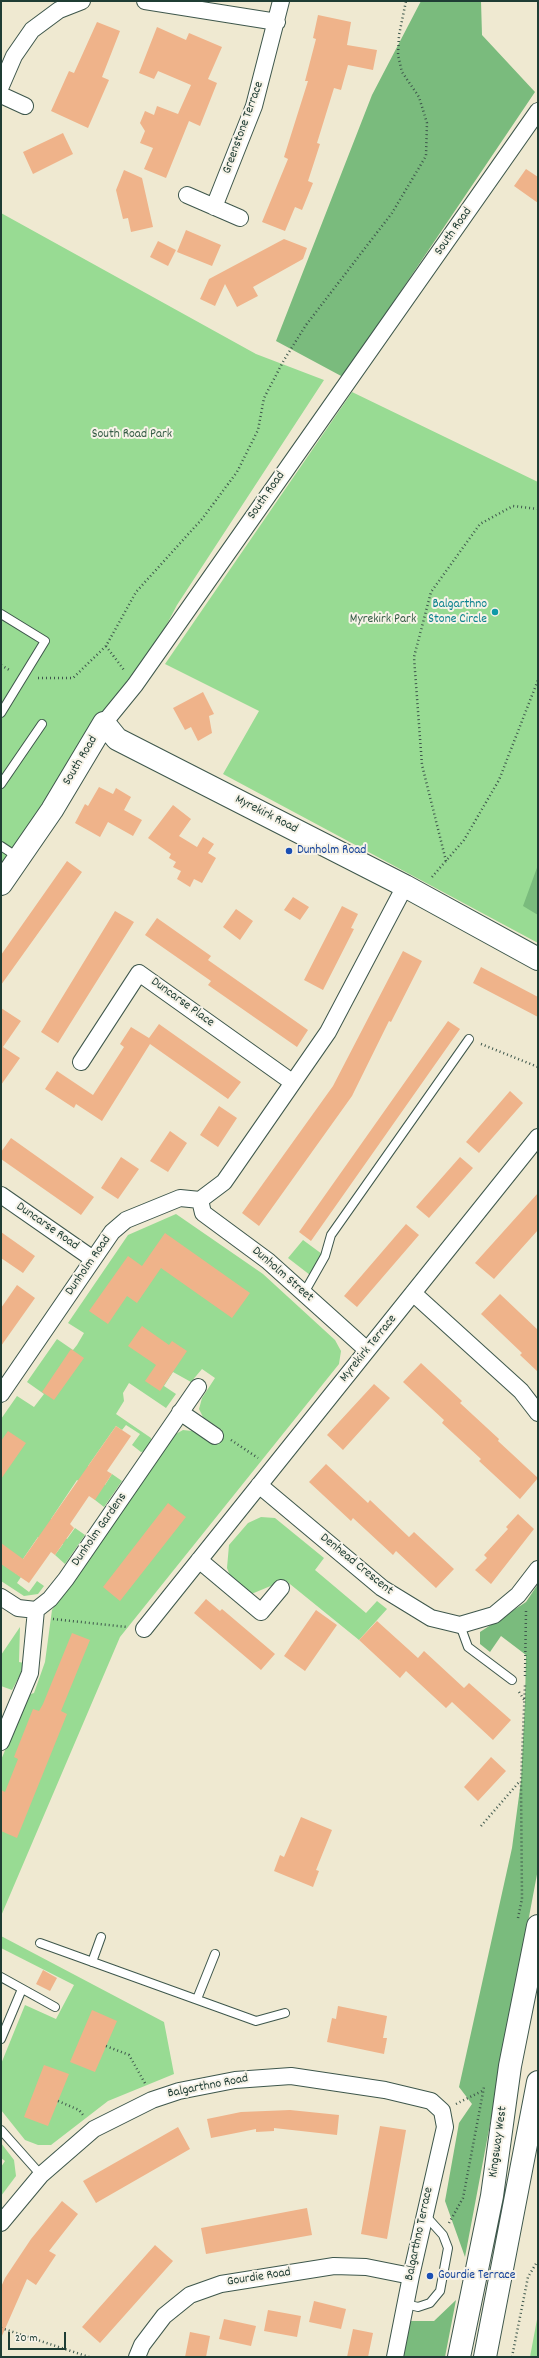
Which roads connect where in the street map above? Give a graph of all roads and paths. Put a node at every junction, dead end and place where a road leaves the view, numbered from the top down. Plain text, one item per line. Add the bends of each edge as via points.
1 (82, 1) edge
2 (145, 1) edge
3 (281, 1) edge
4 (406, 1) edge
5 (277, 22) junction
6 (1, 86) edge
7 (1, 95) edge
8 (25, 106) dead end
9 (538, 111) edge
10 (187, 195) dead end
11 (214, 207) junction
12 (240, 218) dead end
13 (538, 509) edge
14 (1, 614) edge
15 (106, 646) junction
16 (22, 678) junction
17 (538, 680) edge
18 (134, 685) junction
19 (1, 712) edge
20 (104, 723) junction
21 (42, 724) dead end
22 (1, 784) edge
23 (1, 846) edge
24 (19, 858) junction
25 (446, 861) junction
26 (1, 884) edge
27 (412, 890) junction
28 (538, 959) edge
29 (469, 1039) joint
30 (81, 1062) dead end
31 (538, 1067) edge
32 (292, 1082) junction
33 (538, 1137) edge
34 (1, 1195) edge
35 (200, 1200) junction
36 (93, 1259) junction
37 (304, 1293) junction
38 (413, 1293) junction
39 (367, 1350) junction
40 (198, 1387) dead end
41 (1, 1394) edge
42 (180, 1412) junction
43 (538, 1413) edge
44 (215, 1436) joint
45 (273, 1468) junction
46 (259, 1485) junction
47 (199, 1560) junction
48 (538, 1569) edge
49 (281, 1588) dead end
50 (1, 1597) edge
51 (526, 1609) dead end
52 (36, 1610) junction
53 (460, 1625) junction
54 (144, 1629) joint
55 (512, 1680) dead end
56 (1, 1742) edge
57 (521, 1781) junction
58 (481, 1826) dead end
59 (528, 1924) edge
60 (101, 1936) dead end
61 (40, 1943) dead end
62 (214, 1954) dead end
63 (92, 1962) junction
64 (1, 1977) edge
65 (22, 1989) junction
66 (197, 1999) junction
67 (54, 2007) dead end
68 (284, 2013) dead end
69 (1, 2039) edge
70 (106, 2046) dead end
71 (486, 2082) dead end
72 (538, 2082) edge
73 (484, 2089) junction
74 (152, 2100) junction
75 (58, 2101) dead end
76 (442, 2111) junction
77 (94, 2129) junction
78 (1, 2130) edge
79 (41, 2175) junction
80 (424, 2215) junction
81 (1, 2222) edge
82 (443, 2235) junction
83 (538, 2259) edge
84 (537, 2263) edge
85 (411, 2276) junction
86 (406, 2304) junction
87 (1, 2328) edge
88 (89, 2357) edge
89 (137, 2357) edge
90 (395, 2357) edge
91 (459, 2357) edge
92 (485, 2357) edge
93 (512, 2357) edge

1 - 6 street via 59,10 32,30 14,56
2 - 5 street
3 - 5 street, Greenstone Terrace
4 - 15 path via 398,55 402,72 419,96 427,123 426,156 392,213 306,325 284,360 264,398 258,430 237,472 202,519 136,592
5 - 11 street, Greenstone Terrace via 254,106
7 - 8 street
9 - 18 street, South Road
10 - 11 street
11 - 12 street
13 - 25 path via 513,506 480,524 431,592 414,657 422,765
14 - 16 lane via 45,641
15 - 16 path via 73,678
15 - 18 path
16 - 19 lane
17 - 25 path via 499,780 464,840
18 - 20 street, South Road
20 - 24 main road, South Road via 52,810
20 - 27 main road, Myrekirk Road via 117,739
21 - 22 lane
23 - 24 lane
24 - 26 main road, South Road
25 - 27 path
27 - 28 main road, Myrekirk Road
27 - 32 street via 328,1032
29 - 31 path
29 - 37 lane via 331,1235 325,1256
30 - 32 street, Duncarse Place via 139,973
32 - 35 street via 224,1182
33 - 38 street, Myrekirk Terrace
34 - 36 street, Duncarse Road
35 - 36 street, Dunholm Road via 180,1198 126,1220 112,1232
35 - 37 street, Dunholm Street via 204,1213 268,1261
36 - 41 street, Dunholm Road
37 - 39 street, Dunholm Street
38 - 39 street, Myrekirk Terrace
38 - 43 street via 521,1391
39 - 45 street, Myrekirk Terrace
40 - 42 street, Dunholm Gardens
42 - 44 street
42 - 52 street, Dunholm Gardens via 66,1579 50,1599
44 - 45 path via 220,1433
45 - 46 street, Myrekirk Terrace
46 - 47 street, Myrekirk Terrace
46 - 53 street, Denhead Crescent via 382,1588 431,1618
47 - 49 street via 261,1612
47 - 54 street, Myrekirk Terrace
48 - 53 street, Denhead Crescent via 518,1595 494,1615
50 - 52 street via 18,1608
51 - 57 path
52 - 54 path via 51,1619
52 - 56 street via 30,1673
53 - 55 lane via 468,1647
57 - 58 path
57 - 59 path via 522,1899
59 - 91 main road, Kingsway West via 492,2196
60 - 63 lane
61 - 63 lane
62 - 66 lane
63 - 66 lane
64 - 65 lane
65 - 67 lane
65 - 69 lane
66 - 68 lane via 256,2021
70 - 74 path via 129,2055
71 - 73 path
72 - 92 main road, Kingsway West
73 - 76 path
73 - 82 path via 463,2198
74 - 76 street, Balgarthno Road via 179,2091 235,2080 291,2076 385,2090 431,2101
74 - 77 street, Balgarthno Road
75 - 77 path via 79,2110
76 - 80 street, Balgarthno Terrace via 445,2126
77 - 79 street, Balgarthno Road
78 - 79 lane
79 - 81 street, Balgarthno Road
80 - 82 lane
80 - 85 street, Balgarthno Terrace
82 - 86 lane via 448,2248 440,2291 430,2303 418,2307
83 - 84 path
84 - 93 path via 528,2277
85 - 86 street, Balgarthno Terrace
85 - 89 street, Gourdie Road via 366,2266 334,2266 221,2284 190,2295 164,2316
86 - 90 street, Balgarthno Terrace
87 - 88 path

